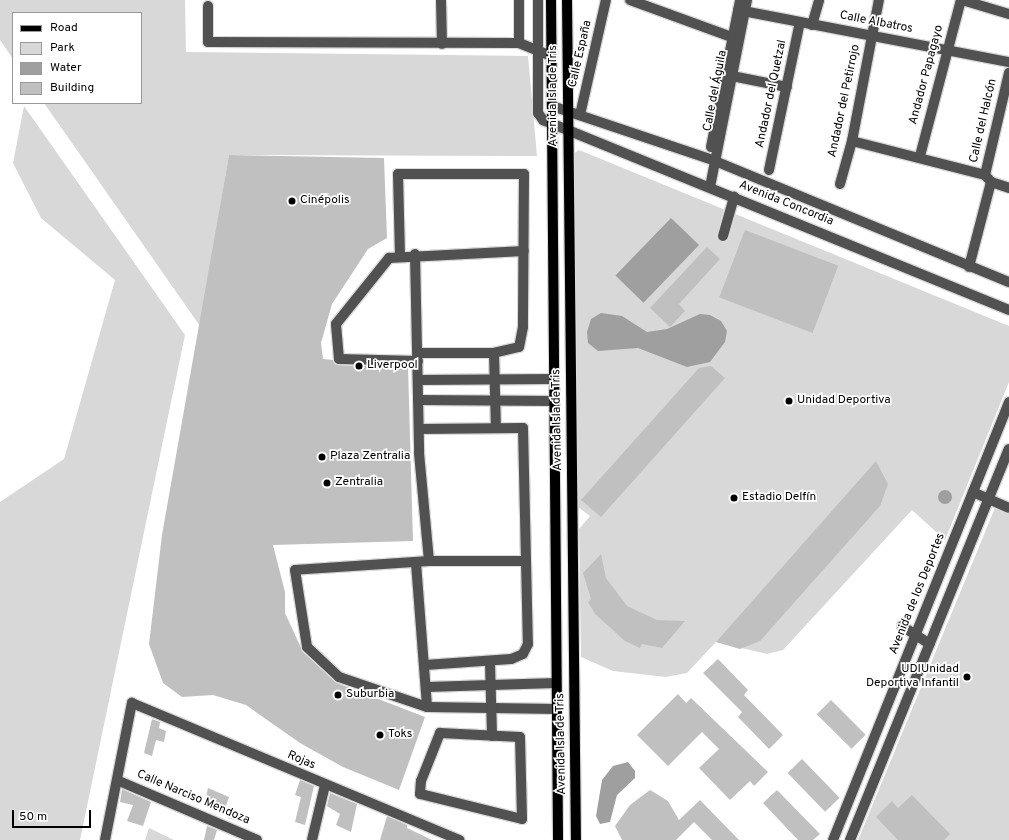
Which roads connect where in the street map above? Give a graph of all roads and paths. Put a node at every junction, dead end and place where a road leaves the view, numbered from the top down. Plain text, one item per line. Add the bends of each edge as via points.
1 (441, 0) edge
2 (519, 0) edge
3 (538, 0) edge
4 (551, 0) edge
5 (567, 0) edge
6 (606, 0) edge
7 (630, 0) edge
8 (747, 0) edge
9 (818, 0) edge
10 (879, 0) edge
11 (962, 0) edge
12 (208, 6) dead end
13 (741, 7) edge
14 (1009, 14) edge
15 (800, 22) junction
16 (812, 24) junction
17 (872, 36) junction
18 (735, 38) junction
19 (519, 43) junction
20 (442, 44) junction
21 (537, 50) junction
22 (946, 50) junction
23 (552, 56) junction
24 (1009, 62) edge
25 (1009, 73) edge
26 (732, 76) junction
27 (787, 87) junction
28 (1006, 103) edge
29 (552, 106) junction
30 (566, 110) junction
31 (580, 114) junction
32 (552, 125) junction
33 (568, 132) junction
34 (852, 141) junction
35 (920, 156) junction
36 (712, 160) junction
37 (769, 170) dead end
38 (988, 178) junction
39 (840, 184) dead end
40 (707, 185) junction
41 (1009, 188) edge
42 (734, 197) junction
43 (723, 236) dead end
44 (524, 251) junction
45 (415, 254) junction
46 (400, 256) junction
47 (969, 266) junction
48 (1009, 282) edge
49 (1009, 310) edge
50 (494, 353) junction
51 (418, 357) junction
52 (495, 379) junction
53 (554, 379) junction
54 (418, 380) junction
55 (418, 400) junction
56 (495, 401) junction
57 (555, 401) junction
58 (1009, 402) edge
59 (496, 428) junction
60 (419, 429) junction
61 (1009, 449) edge
62 (973, 492) junction
63 (989, 499) junction
64 (1009, 508) edge
65 (525, 560) junction
66 (429, 561) junction
67 (416, 563) junction
68 (902, 626) dead end
69 (915, 636) junction
70 (930, 644) junction
71 (490, 663) junction
72 (425, 665) junction
73 (556, 683) junction
74 (492, 684) junction
75 (427, 687) junction
76 (427, 707) junction
77 (557, 709) junction
78 (493, 710) junction
79 (492, 736) junction
80 (119, 781) junction
81 (325, 785) junction
82 (105, 840) edge
83 (257, 840) edge
84 (312, 840) edge
85 (460, 840) edge
86 (558, 840) edge
87 (576, 840) edge
88 (834, 840) edge
89 (850, 840) edge

1 - 20 street
2 - 19 street
3 - 21 street
4 - 23 main road, Avenida Isla de Tris
5 - 30 main road, Avenida Isla de Tris
6 - 31 street, Calle España
7 - 18 street
8 - 13 street, Calle del Águila
9 - 16 street
10 - 17 street, Andador del Petirrojo
11 - 14 street
11 - 22 street, Andador Papagayo
12 - 20 street via 208,42
13 - 15 street, Calle Albatros
13 - 18 street, Calle del Águila
15 - 16 street, Calle Albatros
15 - 27 street, Andador del Quetzal
16 - 17 street, Calle Albatros
17 - 22 street, Calle Albatros
17 - 34 street, Andador del Petirrojo
18 - 26 street, Calle del Águila
18 - 36 street, Calle del Águila
19 - 20 street
19 - 21 street
21 - 23 street
21 - 32 street via 538,113
22 - 24 street, Calle Albatros
22 - 35 street, Andador Papagayo
23 - 29 main road, Avenida Isla de Tris
25 - 28 street, Calle del Halcón
26 - 27 street
26 - 36 street, Calle del Águila
27 - 37 street, Andador del Quetzal
28 - 38 street, Calle del Halcón
29 - 30 street, Avenida Concordia
29 - 32 main road, Avenida Isla de Tris
30 - 31 street, Avenida Concordia
30 - 33 main road, Avenida Isla de Tris
31 - 36 street, Avenida Concordia
32 - 33 street, Avenida Concordia
32 - 53 main road, Avenida Isla de Tris
33 - 40 street, Avenida Concordia
33 - 87 main road, Avenida Isla de Tris
34 - 35 street
34 - 39 street, Andador del Petirrojo
35 - 38 street
36 - 40 street, Calle del Águila
36 - 47 street, Avenida Concordia
38 - 41 street
38 - 47 street, Calle del Halcón
40 - 42 street, Avenida Concordia
42 - 43 street
42 - 49 street, Avenida Concordia
44 - 45 street
44 - 46 street via 524,174 398,174
44 - 50 street via 522,341 512,351
45 - 46 street
45 - 51 street
46 - 51 street via 388,258 336,324 339,359
47 - 48 street, Avenida Concordia
50 - 51 street
50 - 52 street
51 - 54 street
52 - 53 street
52 - 54 street
52 - 56 street
53 - 57 main road, Avenida Isla de Tris
54 - 55 street
55 - 56 street
55 - 60 street
56 - 57 street
56 - 59 street
57 - 73 main road, Avenida Isla de Tris
58 - 62 street, Avenida de los Deportes
59 - 60 street
59 - 65 street via 523,428
60 - 66 street via 420,478
61 - 63 street
62 - 63 street
62 - 69 street, Avenida de los Deportes
63 - 64 street
63 - 70 street
65 - 66 street
65 - 71 street via 528,644 523,654
66 - 67 street
67 - 72 street
67 - 76 street via 295,570 307,648 322,664 339,677
68 - 69 street
69 - 70 street
69 - 88 street, Avenida de los Deportes
70 - 89 street
71 - 72 street
71 - 74 street
72 - 75 street
73 - 74 street
73 - 77 main road, Avenida Isla de Tris
74 - 75 street
74 - 78 street
75 - 76 street
76 - 78 street
77 - 78 street
77 - 86 main road, Avenida Isla de Tris
78 - 79 street
79 - 79 street via 440,733 421,780 420,794 522,818 520,737
80 - 81 street, Rojas via 132,703
80 - 82 street
80 - 83 street, Calle Narciso Mendoza
81 - 84 street
81 - 85 street, Rojas

